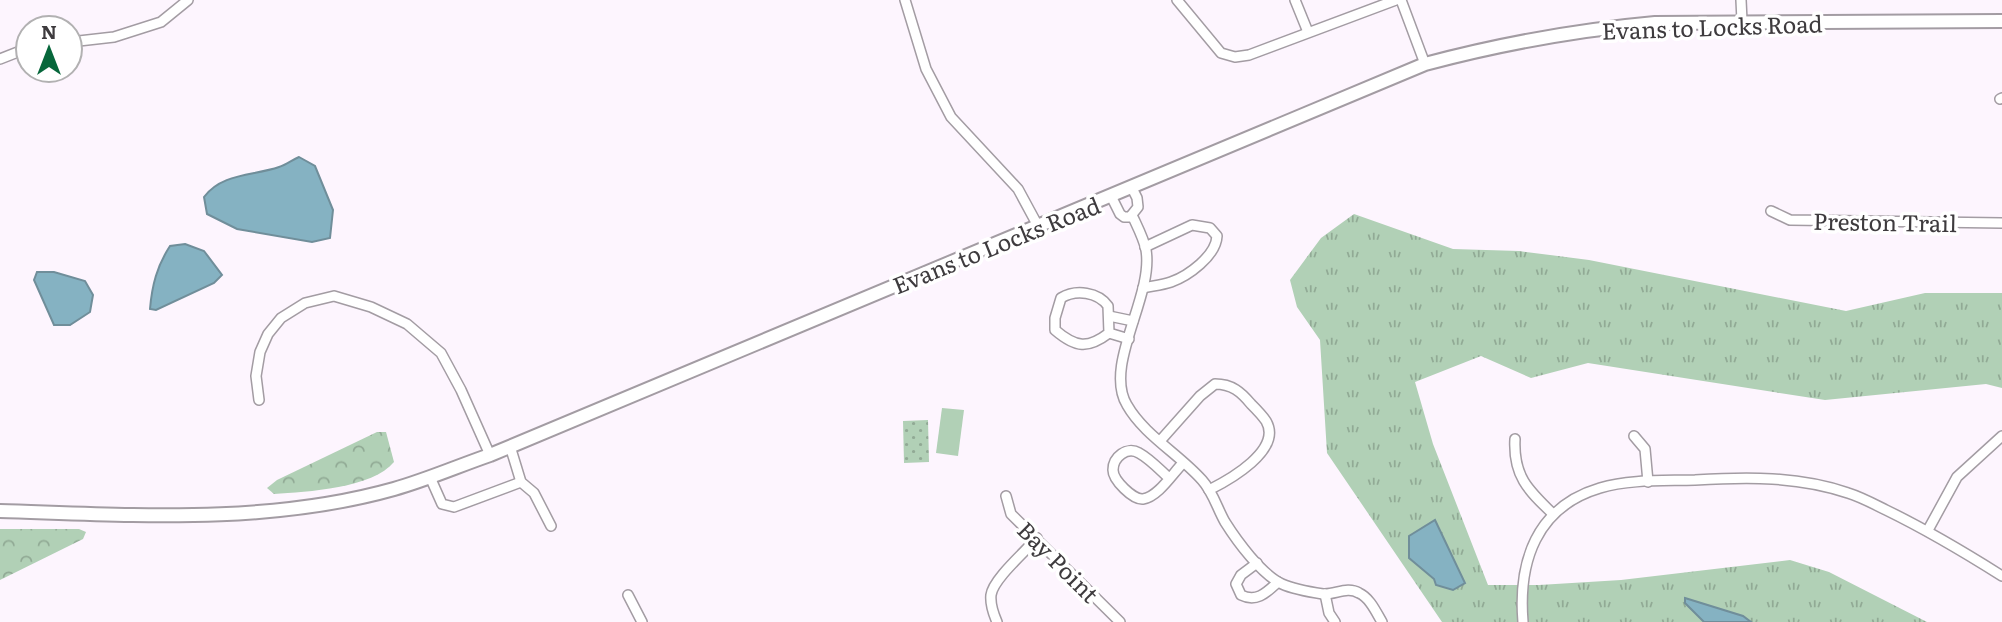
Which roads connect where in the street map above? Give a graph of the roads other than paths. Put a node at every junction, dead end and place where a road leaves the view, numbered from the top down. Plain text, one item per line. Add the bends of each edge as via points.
1 (188, 0) edge
2 (905, 0) edge
3 (1177, 0) edge
4 (1295, 0) edge
5 (1398, 0) edge
6 (1741, 0) edge
7 (1742, 21) junction
8 (2002, 21) edge
9 (1308, 32) junction
10 (84, 40) edge
11 (1425, 64) junction
12 (1132, 188) junction
13 (1111, 196) junction
14 (1771, 211) dead end
15 (1132, 215) junction
16 (2002, 223) edge
17 (1038, 226) junction
18 (1144, 247) junction
19 (1143, 288) junction
20 (1109, 316) junction
21 (1133, 321) junction
22 (1109, 333) junction
23 (1129, 339) junction
24 (259, 400) dead end
25 (1634, 436) dead end
26 (2002, 436) edge
27 (1515, 439) dead end
28 (1160, 441) junction
29 (510, 446) junction
30 (490, 455) junction
31 (1183, 463) junction
32 (429, 477) junction
33 (1169, 478) junction
34 (521, 482) junction
35 (1648, 482) junction
36 (1209, 490) junction
37 (1006, 496) dead end
38 (0, 511) edge
39 (1553, 514) junction
40 (551, 526) dead end
41 (1928, 530) junction
42 (1037, 538) junction
43 (1257, 563) junction
44 (2002, 576) edge
45 (1278, 582) junction
46 (628, 594) dead end
47 (1325, 594) junction
48 (642, 622) edge
49 (997, 622) edge
50 (1120, 622) edge
51 (1335, 622) edge
52 (1382, 622) edge
53 (1523, 622) edge

1 - 10 street via 161,22 114,37
2 - 17 street via 926,69 951,117 1018,189
3 - 9 street via 1221,53 1235,57
4 - 9 street
5 - 9 street
5 - 11 street
6 - 7 street
7 - 8 street, Evans to Locks Road
7 - 11 street, Evans to Locks Road via 1606,27
11 - 12 street, Evans to Locks Road
12 - 13 street, Evans to Locks Road
12 - 15 street via 1138,208
13 - 15 street via 1120,214
13 - 17 street, Evans to Locks Road
14 - 16 street, Preston Trail via 1790,220
15 - 18 street
17 - 29 street, Evans to Locks Road
18 - 19 street
18 - 19 street via 1192,225 1210,228 1217,236 1209,255 1188,273
19 - 21 street
20 - 21 street
20 - 22 street
20 - 22 street via 1108,306 1100,298 1068,294 1058,306 1055,330 1074,343 1088,345
21 - 23 street
22 - 23 street
23 - 28 street via 1120,386 1126,405
24 - 30 street via 256,376 268,334 281,318 305,303 334,296 407,324 441,353
25 - 35 street via 1645,449
26 - 41 street via 1957,477
27 - 39 street via 1514,460 1524,481
28 - 31 street
28 - 36 street via 1215,384 1234,387 1245,396 1266,420 1265,446 1255,460
29 - 30 street, Evans to Locks Road
29 - 34 street
30 - 32 street, Evans to Locks Road
31 - 33 street
31 - 36 street
32 - 34 street via 442,505 454,508
32 - 38 street, Evans to Locks Road via 317,505 237,514
33 - 33 street via 1153,495 1134,498 1113,469 1115,461 1131,450
34 - 40 street via 534,492
35 - 39 street via 1585,493
35 - 41 street via 1786,479 1855,495
36 - 43 street via 1225,521
37 - 42 street, Bay Point via 1011,514
39 - 53 street via 1531,547 1523,572
41 - 44 street
42 - 49 street via 991,592
42 - 50 street, Bay Point
43 - 45 street
43 - 45 street via 1241,575 1237,584 1241,595 1254,599
45 - 47 street
46 - 48 street
47 - 51 street
47 - 52 street via 1359,593

